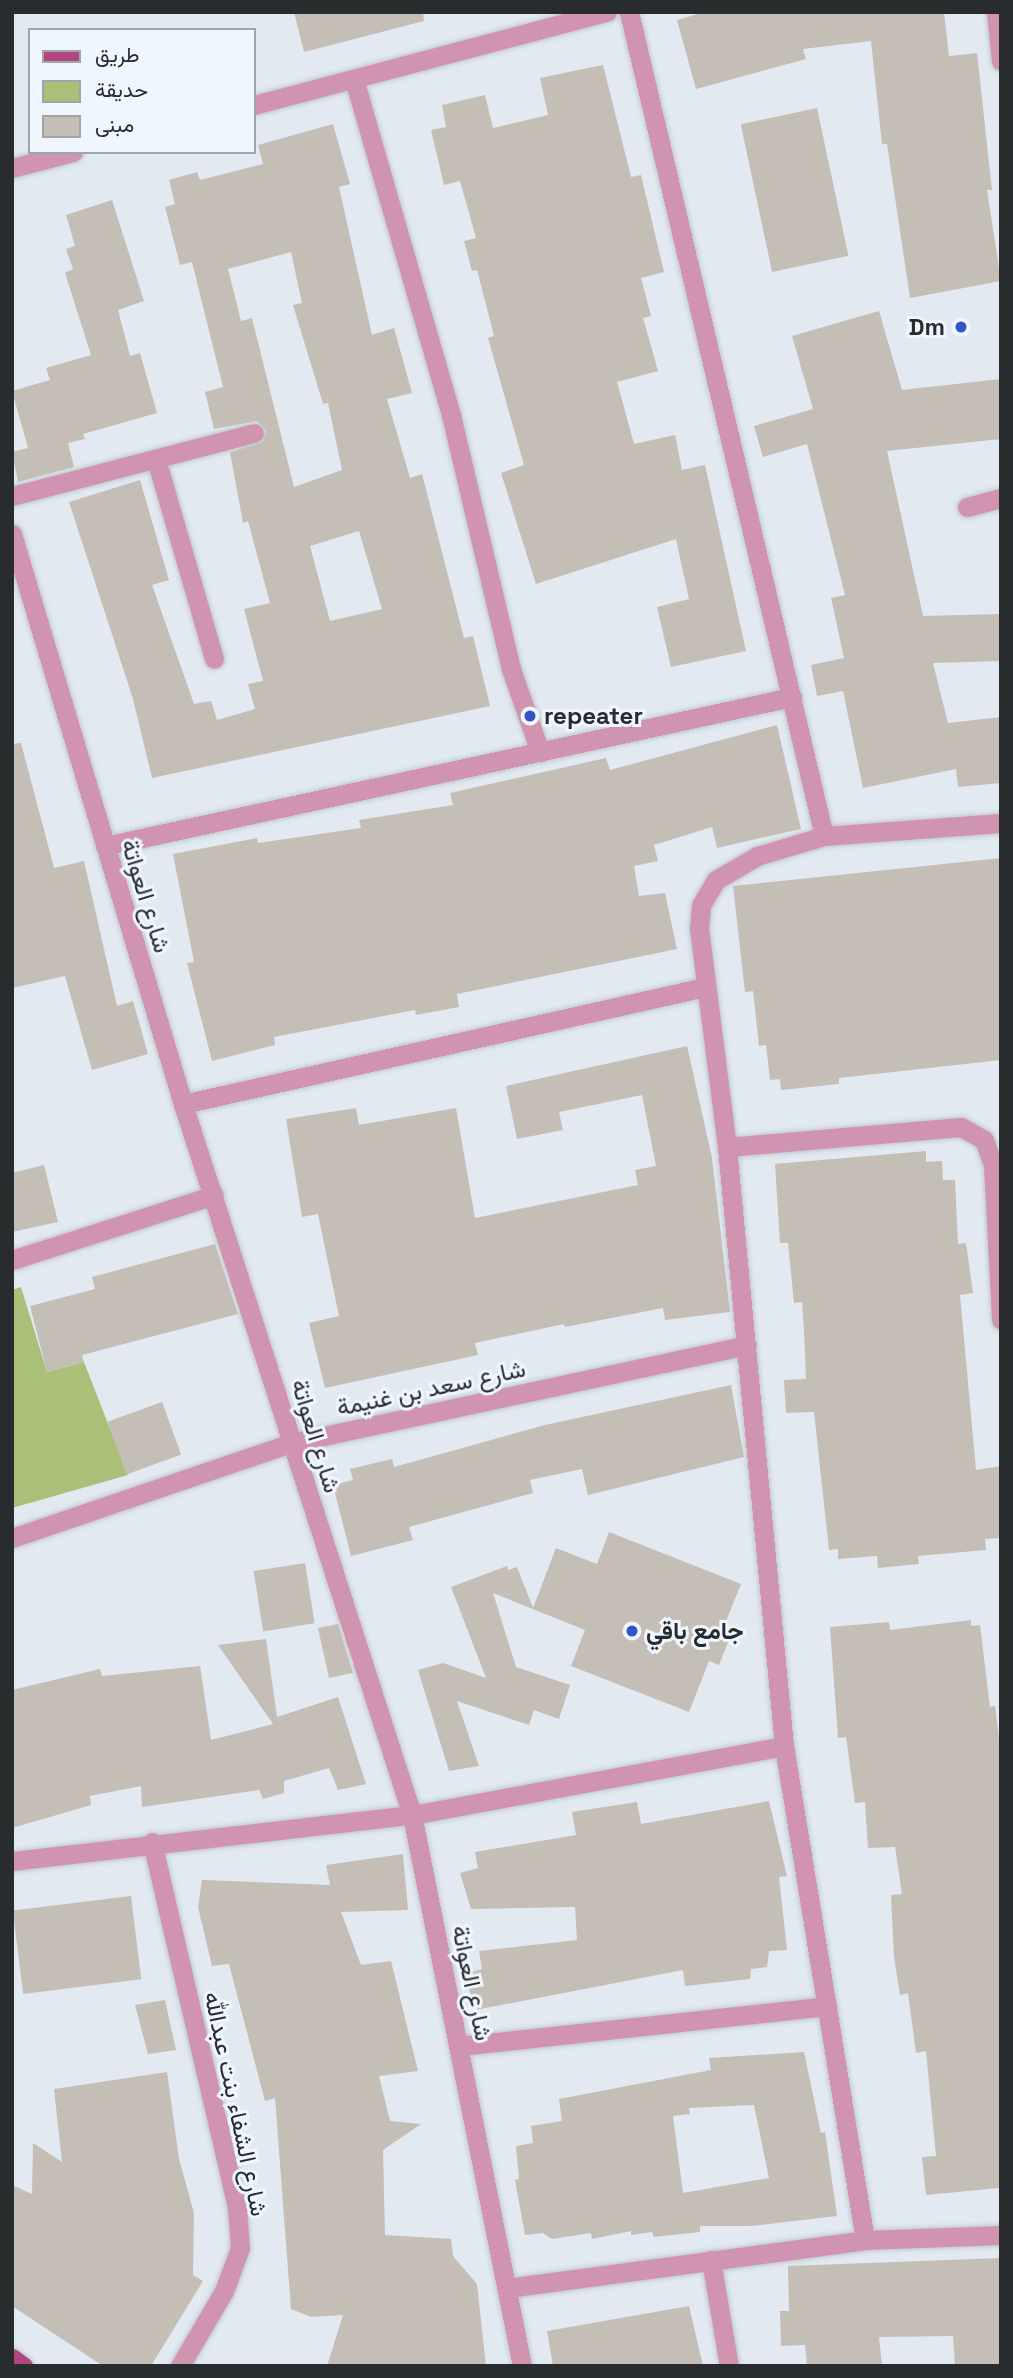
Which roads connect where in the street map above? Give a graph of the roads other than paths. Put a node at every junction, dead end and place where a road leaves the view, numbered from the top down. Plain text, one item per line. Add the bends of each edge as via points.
1 (607, 12) edge
2 (629, 12) edge
3 (996, 12) edge
4 (1001, 61) edge
5 (354, 79) junction
6 (256, 104) edge
7 (65, 154) edge
8 (12, 168) edge
9 (254, 433) dead end
10 (156, 459) junction
11 (12, 496) edge
12 (1001, 498) edge
13 (967, 507) dead end
14 (12, 534) edge
15 (214, 659) dead end
16 (792, 697) junction
17 (540, 752) junction
18 (1001, 823) edge
19 (824, 836) junction
20 (105, 846) junction
21 (705, 987) junction
22 (183, 1104) junction
23 (727, 1147) junction
24 (214, 1195) junction
25 (12, 1260) edge
26 (1001, 1320) edge
27 (747, 1345) junction
28 (291, 1443) junction
29 (12, 1538) edge
30 (784, 1746) junction
31 (412, 1815) junction
32 (152, 1842) junction
33 (12, 1861) edge
34 (827, 2006) junction
35 (460, 2046) junction
36 (1001, 2235) edge
37 (865, 2240) junction
38 (711, 2260) junction
39 (507, 2288) junction
40 (12, 2358) edge
41 (23, 2366) edge
42 (180, 2366) edge
43 (522, 2366) edge
44 (729, 2366) edge

1 - 5 street
2 - 16 street
3 - 4 street
5 - 6 street
5 - 17 street via 451,415 510,669
7 - 8 street
9 - 10 street
10 - 11 street
10 - 15 street
12 - 13 street
14 - 20 street, شارع العواتة
16 - 17 street
16 - 19 street
17 - 20 street
18 - 19 street
19 - 21 street via 757,856 716,880 701,905
20 - 22 street, شارع العواتة
21 - 22 street
21 - 23 street
22 - 24 street, شارع العواتة
23 - 26 street via 961,1127 984,1140 993,1165
23 - 27 street
24 - 25 street
24 - 28 street, شارع العواتة
27 - 28 street, شارع سعد بن غنيمة
27 - 30 street
28 - 29 street, شارع سعد بن غنيمة
28 - 31 street, شارع العواتة
30 - 31 street
30 - 34 street
31 - 32 street
31 - 35 street, شارع العواتة
32 - 33 street
32 - 42 street, شارع الشفاء بنت عبدالله via 237,2208 240,2248 224,2291
34 - 35 street
34 - 37 street
35 - 39 street, شارع العواتة
36 - 37 street
37 - 38 street
38 - 39 street
38 - 44 street
39 - 43 street, شارع العواتة
40 - 41 main road

